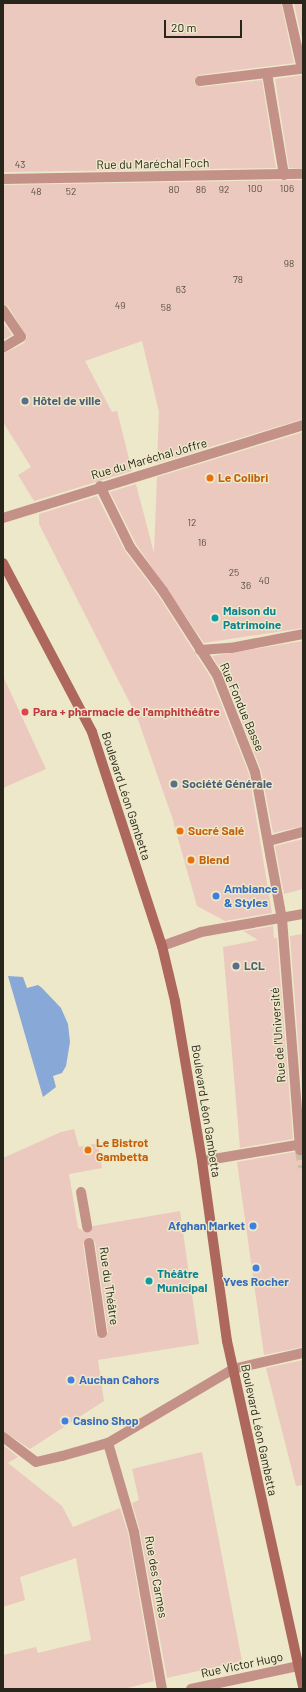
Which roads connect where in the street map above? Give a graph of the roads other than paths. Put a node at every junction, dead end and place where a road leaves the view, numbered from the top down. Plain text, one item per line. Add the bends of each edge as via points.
1 (287, 3) edge
2 (267, 73) junction
3 (200, 81) dead end
4 (303, 174) edge
5 (284, 175) junction
6 (3, 179) edge
7 (3, 310) edge
8 (3, 348) edge
9 (303, 425) edge
10 (100, 486) junction
11 (3, 518) edge
12 (4, 568) edge
13 (303, 634) edge
14 (200, 650) junction
15 (303, 832) edge
16 (269, 841) junction
17 (303, 914) edge
18 (282, 919) junction
19 (162, 946) junction
20 (301, 1146) edge
21 (202, 1161) junction
22 (82, 1192) dead end
23 (87, 1227) dead end
24 (89, 1243) dead end
25 (102, 1333) dead end
26 (303, 1353) edge
27 (233, 1369) junction
28 (3, 1437) edge
29 (108, 1443) junction
30 (300, 1666) edge
31 (303, 1688) edge
32 (162, 1689) edge
33 (191, 1689) edge

1 - 2 street via 302,69
2 - 3 street
2 - 5 street
4 - 5 street, Rue du Maréchal Foch
5 - 6 street, Rue du Maréchal Foch
7 - 8 street via 21,337
9 - 10 street, Rue du Maréchal Joffre via 177,466
10 - 11 street, Rue du Maréchal Joffre
10 - 14 street, Rue Fondue Basse via 130,546 163,591
12 - 19 main road, Boulevard Léon Gambetta via 92,732
13 - 14 street via 232,648
14 - 16 street, Rue Fondue Basse via 216,675 256,772
15 - 16 street
16 - 18 street, Rue Fondue Basse
17 - 18 street
18 - 19 street via 201,932
18 - 20 street, Rue de l'Université
19 - 21 main road, Boulevard Léon Gambetta via 175,1002
20 - 21 street
21 - 27 main road, Boulevard Léon Gambetta
22 - 23 street
24 - 25 street, Rue du Théâtre
26 - 27 street
27 - 29 street
27 - 30 main road, Boulevard Léon Gambetta
28 - 29 street via 36,1462
29 - 32 street, Rue des Carmes via 134,1532
30 - 31 main road, Boulevard Léon Gambetta
30 - 33 street, Rue Victor Hugo

